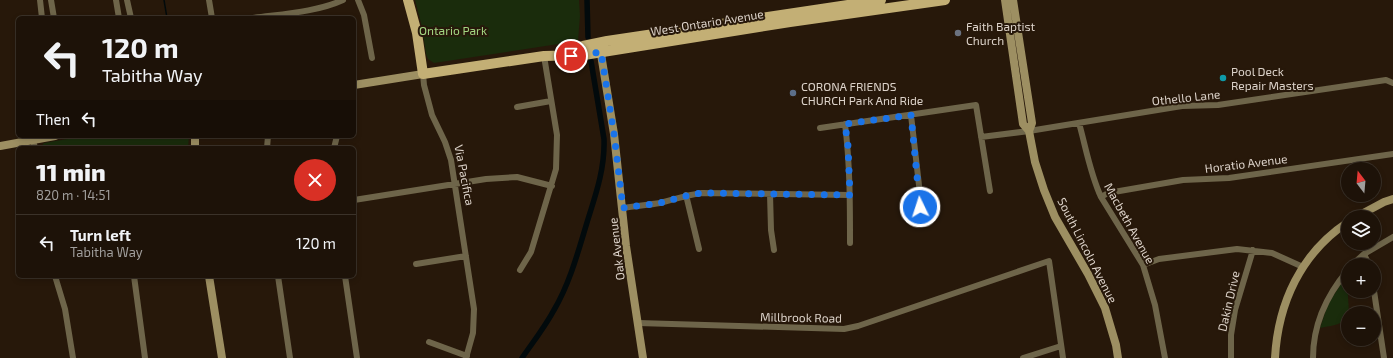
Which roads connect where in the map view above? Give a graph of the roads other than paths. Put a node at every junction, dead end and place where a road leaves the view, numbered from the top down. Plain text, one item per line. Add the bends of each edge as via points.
1 (40, 0) edge
2 (51, 0) edge
3 (116, 0) edge
4 (127, 0) edge
5 (209, 0) edge
6 (343, 0) edge
7 (358, 0) edge
8 (408, 0) edge
9 (881, 0) edge
10 (945, 0) edge
11 (1005, 0) edge
12 (1013, 0) edge
13 (291, 15) edge
14 (42, 16) edge
15 (54, 16) edge
16 (119, 16) edge
17 (130, 16) edge
18 (212, 16) edge
19 (278, 16) edge
20 (600, 48) junction
21 (544, 56) junction
22 (372, 58) dead end
23 (423, 74) junction
24 (1393, 83) edge
25 (356, 85) edge
26 (551, 102) junction
27 (517, 107) dead end
28 (911, 115) junction
29 (1080, 122) junction
30 (845, 124) junction
31 (820, 128) dead end
32 (1029, 131) junction
33 (981, 137) junction
34 (50, 138) edge
35 (34, 144) edge
36 (0, 146) edge
37 (1393, 154) edge
38 (455, 184) junction
39 (552, 186) junction
40 (990, 191) dead end
41 (770, 194) junction
42 (686, 195) junction
43 (850, 195) junction
44 (1102, 197) junction
45 (1393, 199) edge
46 (356, 200) edge
47 (623, 208) junction
48 (1369, 210) edge
49 (921, 219) dead end
50 (1341, 226) edge
51 (1393, 238) edge
52 (850, 243) dead end
53 (699, 249) dead end
54 (774, 250) dead end
55 (1253, 250) junction
56 (1364, 254) junction
57 (466, 256) junction
58 (1360, 258) edge
59 (1366, 258) edge
60 (416, 264) dead end
61 (1143, 265) junction
62 (1303, 267) junction
63 (520, 270) dead end
64 (56, 278) edge
65 (134, 278) edge
66 (209, 278) edge
67 (278, 278) edge
68 (345, 278) edge
69 (1341, 278) edge
70 (1375, 298) edge
71 (638, 323) junction
72 (429, 342) dead end
73 (1061, 346) junction
74 (466, 357) edge
75 (73, 358) edge
76 (145, 358) edge
77 (222, 358) edge
78 (290, 358) edge
79 (357, 358) edge
80 (643, 358) edge
81 (1023, 358) edge
82 (1063, 358) edge
83 (1118, 358) edge
84 (1165, 358) edge
85 (1231, 358) edge
86 (1276, 358) edge
87 (1313, 358) edge
88 (1384, 358) edge

1 - 14 street
2 - 15 street
3 - 16 street
4 - 17 street
5 - 18 street
6 - 13 street
7 - 22 street via 364,15
8 - 23 main road, Via Pacifica
9 - 20 main road, West Ontario Avenue
10 - 20 main road, West Ontario Avenue
11 - 32 main road, South Lincoln Avenue via 1023,124
12 - 32 main road, South Lincoln Avenue via 1032,123
13 - 19 street
20 - 21 main road, West Ontario Avenue
20 - 47 main road, Oak Avenue
21 - 23 main road, West Ontario Avenue
21 - 26 street
23 - 25 main road, West Ontario Avenue
23 - 38 street, Via Pacifica via 432,115 446,142
24 - 29 street, Othello Lane via 1386,80
26 - 27 street
26 - 39 street via 557,150
28 - 30 street
28 - 33 street via 976,105
28 - 49 street
29 - 32 street, Othello Lane
29 - 44 street, Macbeth Avenue via 1088,160
30 - 31 street
30 - 43 street
32 - 33 street, Othello Lane
32 - 83 main road, South Lincoln Avenue via 1044,190 1055,217 1105,308
33 - 40 street
34 - 35 main road
35 - 36 main road
37 - 44 street, Horatio Avenue via 1229,178 1183,180 1108,193
38 - 39 street via 517,177
38 - 46 street
38 - 57 street, Via Pacifica
39 - 63 street via 531,252
41 - 42 street via 719,192
41 - 43 street
41 - 54 street
42 - 47 street
42 - 53 street
43 - 52 street
44 - 61 street, Macbeth Avenue
45 - 48 main road
47 - 71 main road, Oak Avenue
50 - 62 main road via 1313,253
51 - 56 street
55 - 61 street via 1201,253 1159,259
55 - 62 street via 1272,253
55 - 85 street, Dakin Drive via 1235,310
56 - 58 street
56 - 59 street
57 - 60 street
57 - 74 street, Via Pacifica via 474,309 473,333
61 - 84 street, Macbeth Avenue via 1155,305
62 - 86 main road via 1285,301
64 - 75 street via 65,309
65 - 76 street
66 - 77 main road
67 - 78 street
68 - 79 street
69 - 87 street via 1321,312 1313,340
70 - 88 street
71 - 73 street, Millbrook Road via 851,328 1049,261
71 - 80 main road, Oak Avenue
72 - 74 street
73 - 81 street
73 - 82 street

